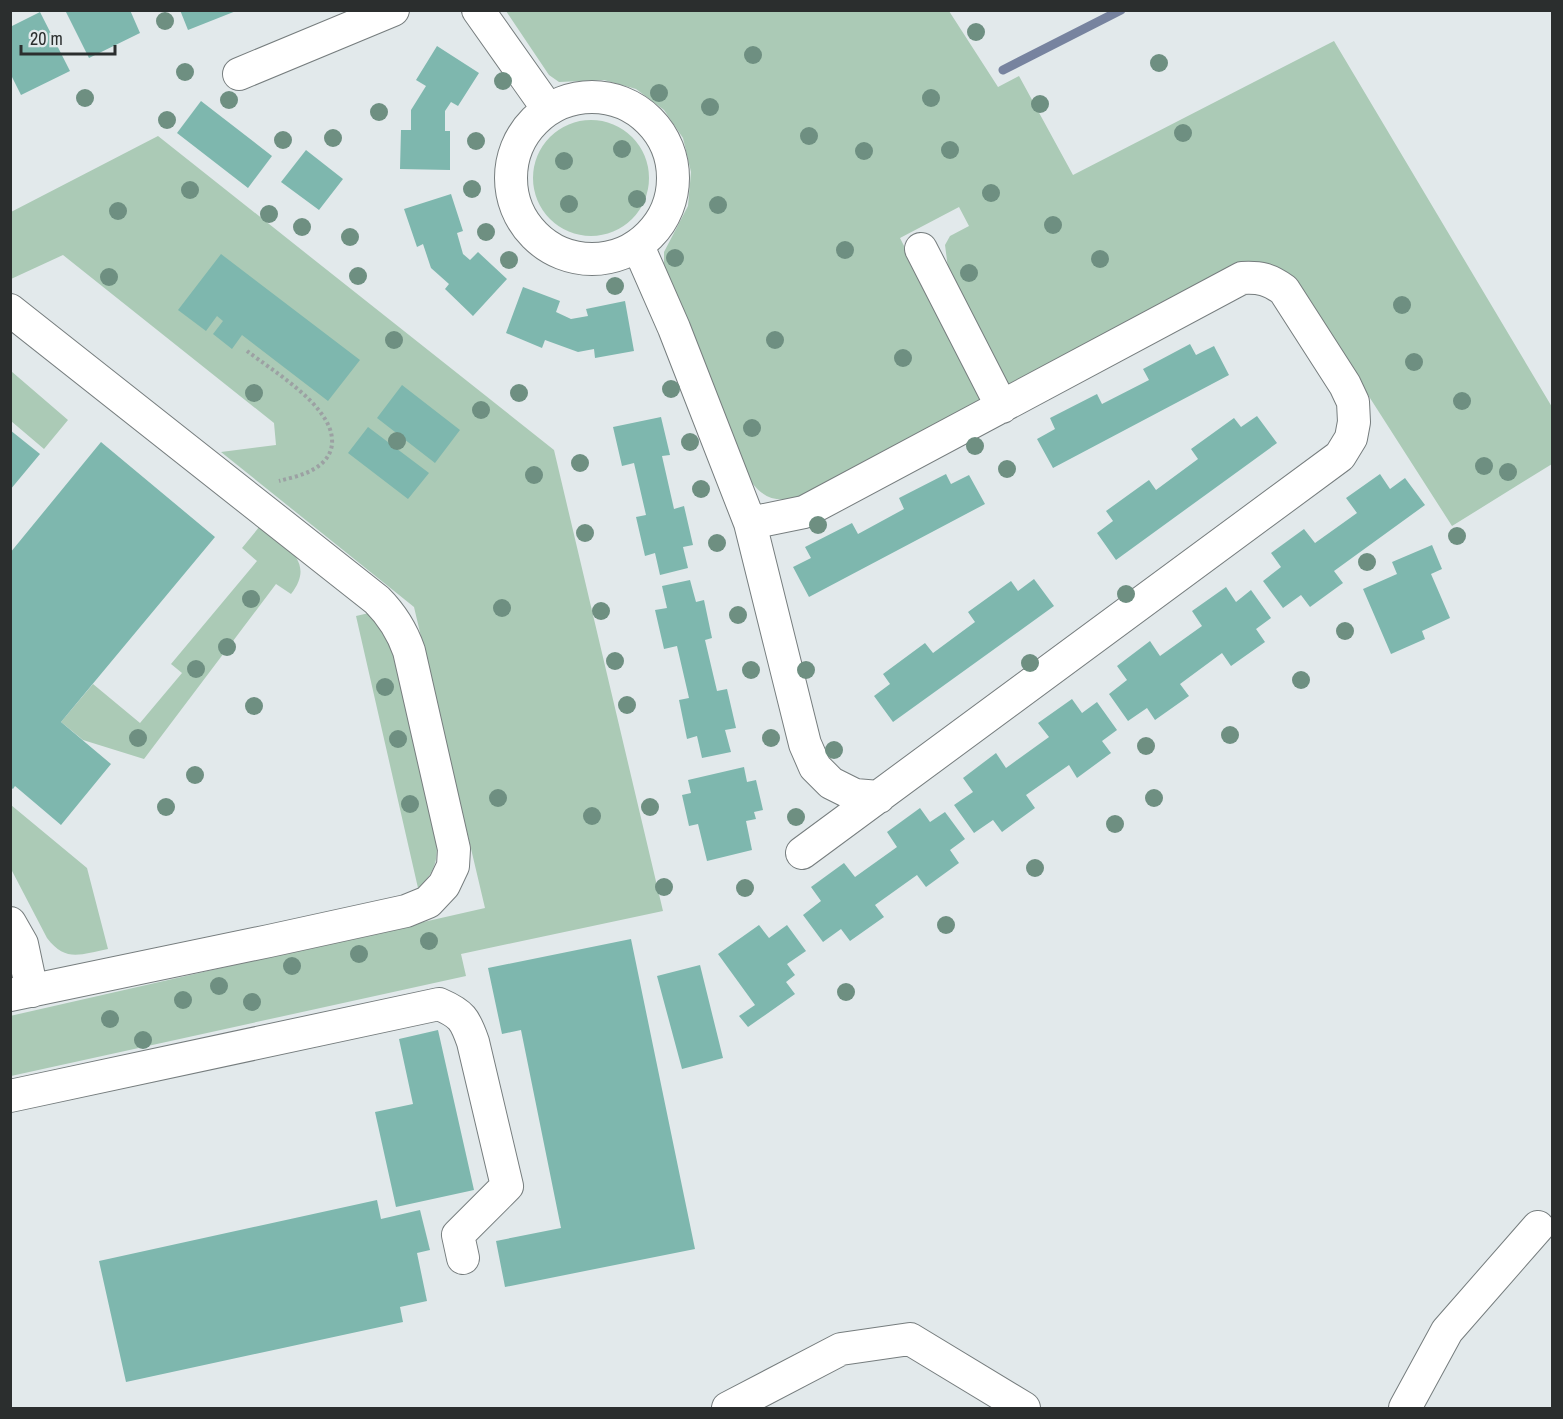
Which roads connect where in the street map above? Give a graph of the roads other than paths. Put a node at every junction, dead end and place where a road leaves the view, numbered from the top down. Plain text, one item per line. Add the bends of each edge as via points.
1 (393, 10) edge
2 (478, 10) edge
3 (239, 74) dead end
4 (548, 109) junction
5 (638, 246) junction
6 (921, 249) dead end
7 (10, 310) edge
8 (1002, 407) junction
9 (750, 523) junction
10 (879, 797) junction
11 (802, 853) dead end
12 (10, 922) edge
13 (21, 993) edge
14 (10, 1096) edge
15 (1538, 1227) dead end
16 (463, 1258) dead end
17 (728, 1408) edge
18 (1024, 1408) edge
19 (1405, 1408) edge

1 - 3 street
2 - 4 street
4 - 5 street via 574,98 602,97 628,105 651,122 667,146 673,173 670,201 658,226
4 - 5 street via 529,127 516,148 511,174 513,200 524,223 542,242 564,255 589,260 606,258
5 - 9 street
6 - 8 street
7 - 13 street via 391,614 409,651 454,849 453,866 444,885 428,902 406,911
8 - 9 street via 804,512
8 - 10 street via 1242,278 1258,278 1284,290 1345,385 1353,402 1354,422 1351,438 1340,456 1323,470
9 - 10 street via 805,744 815,767 831,783 855,795
10 - 11 street
12 - 13 street via 22,944
14 - 16 street via 439,1004 456,1011 467,1025 507,1186 458,1235
15 - 19 street via 1447,1331
17 - 18 street via 841,1349 910,1339

